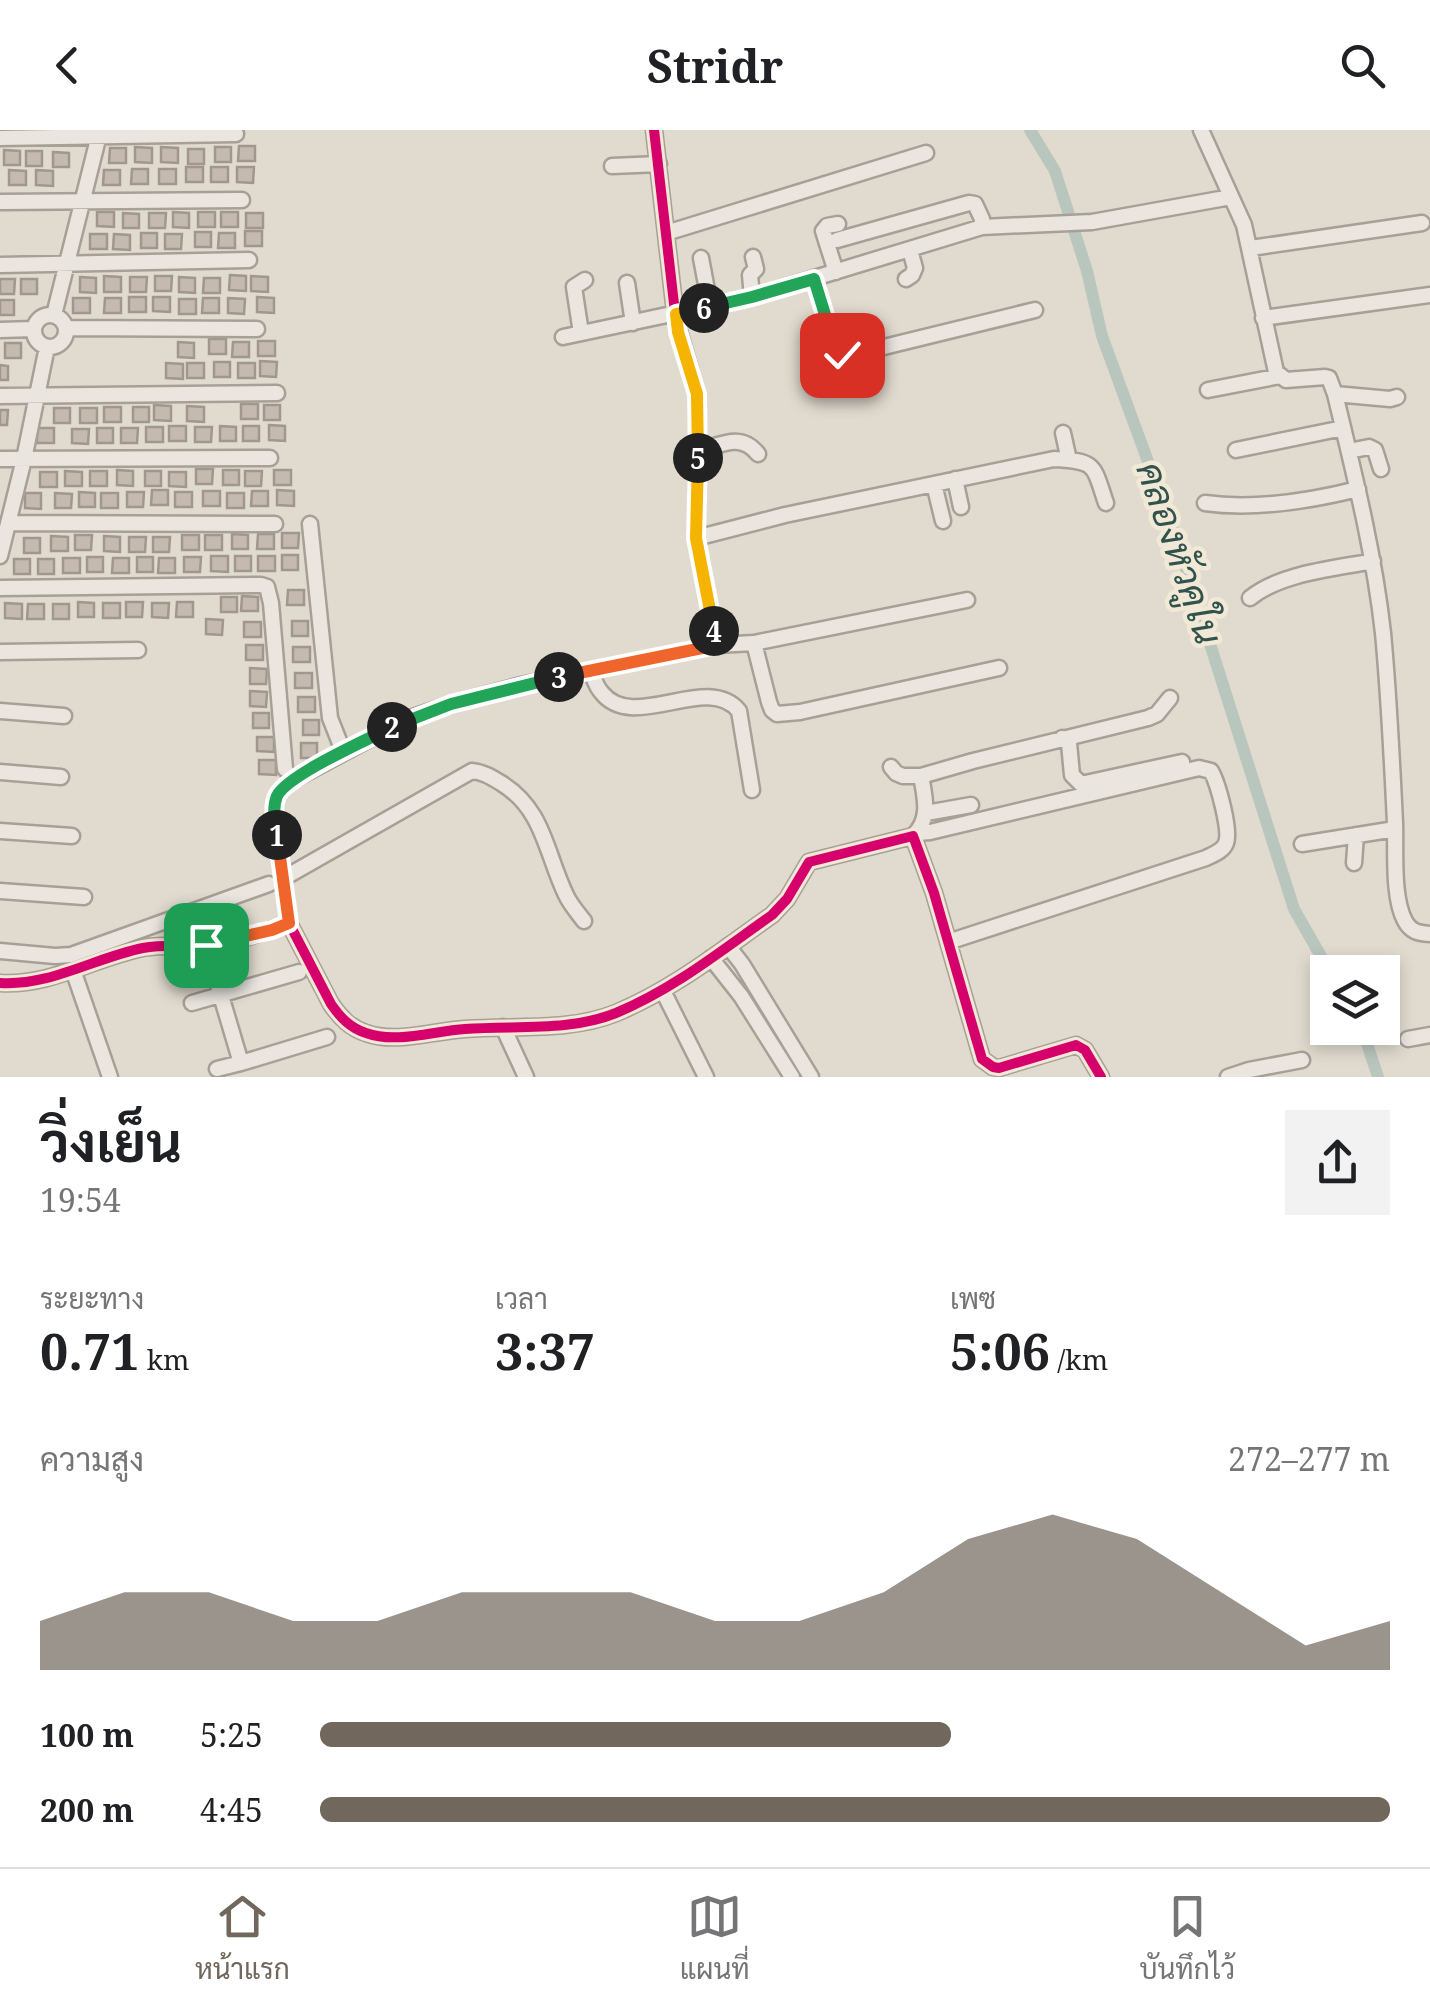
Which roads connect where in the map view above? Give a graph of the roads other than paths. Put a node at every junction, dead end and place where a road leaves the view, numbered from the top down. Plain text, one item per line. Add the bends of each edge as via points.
1 (654, 130) edge
2 (1201, 130) edge
3 (99, 133) edge
4 (236, 134) dead end
5 (0, 138) edge
6 (926, 154) dead end
7 (659, 164) junction
8 (612, 166) dead end
9 (1232, 197) junction
10 (82, 200) junction
11 (242, 200) dead end
12 (0, 202) edge
13 (1422, 223) dead end
14 (838, 224) dead end
15 (982, 227) junction
16 (666, 233) junction
17 (836, 240) dead end
18 (1250, 248) junction
19 (910, 250) junction
20 (700, 258) dead end
21 (754, 258) dead end
22 (249, 260) dead end
23 (66, 264) junction
24 (0, 266) edge
25 (836, 272) junction
26 (814, 279) junction
27 (585, 280) dead end
28 (906, 280) dead end
29 (628, 282) dead end
30 (1430, 295) edge
31 (752, 297) junction
32 (710, 306) junction
33 (1035, 310) dead end
34 (676, 314) junction
35 (54, 315) junction
36 (1263, 318) junction
37 (633, 323) junction
38 (66, 328) junction
39 (34, 329) junction
40 (256, 329) dead end
41 (0, 330) edge
42 (580, 334) junction
43 (564, 337) dead end
44 (47, 347) junction
45 (1280, 376) junction
46 (1208, 390) dead end
47 (277, 392) dead end
48 (1335, 394) junction
49 (0, 396) edge
50 (38, 396) junction
51 (1397, 397) dead end
52 (1343, 428) junction
53 (1063, 434) dead end
54 (1236, 450) dead end
55 (698, 451) junction
56 (1349, 451) junction
57 (758, 454) dead end
58 (270, 458) dead end
59 (0, 459) edge
60 (24, 459) junction
61 (1069, 460) junction
62 (1381, 470) dead end
63 (955, 479) junction
64 (934, 484) junction
65 (1358, 489) junction
66 (1106, 503) dead end
67 (1205, 503) dead end
68 (961, 507) dead end
69 (944, 520) dead end
70 (275, 524) dead end
71 (310, 524) dead end
72 (5, 529) edge
73 (696, 538) junction
74 (0, 556) edge
75 (1372, 560) junction
76 (0, 588) edge
77 (1250, 598) dead end
78 (967, 600) dead end
79 (754, 643) junction
80 (717, 645) junction
81 (138, 650) dead end
82 (0, 652) edge
83 (999, 668) dead end
84 (592, 671) junction
85 (1170, 698) dead end
86 (0, 711) edge
87 (64, 716) dead end
88 (1062, 738) junction
89 (343, 752) junction
90 (1182, 762) dead end
91 (892, 767) dead end
92 (285, 769) dead end
93 (0, 772) edge
94 (921, 776) junction
95 (60, 777) dead end
96 (752, 790) dead end
97 (971, 805) dead end
98 (926, 813) junction
99 (1395, 829) junction
100 (0, 831) edge
101 (915, 835) junction
102 (1356, 835) junction
103 (72, 836) dead end
104 (1302, 844) dead end
105 (1354, 863) dead end
106 (276, 882) junction
107 (0, 890) edge
108 (84, 897) dead end
109 (584, 921) dead end
110 (289, 923) junction
111 (1430, 934) edge
112 (948, 942) junction
113 (206, 945) junction
114 (728, 946) junction
115 (0, 951) edge
116 (712, 958) junction
117 (74, 970) junction
118 (299, 972) dead end
119 (0, 982) edge
120 (663, 991) junction
121 (220, 995) junction
122 (192, 1002) dead end
123 (503, 1027) junction
124 (1430, 1035) edge
125 (327, 1037) dead end
126 (1408, 1039) dead end
127 (982, 1059) junction
128 (1302, 1060) dead end
129 (241, 1062) junction
130 (217, 1069) dead end
131 (1264, 1073) edge
132 (110, 1077) edge
133 (526, 1077) edge
134 (706, 1077) edge
135 (792, 1077) edge
136 (811, 1077) edge
137 (980, 1077) edge
138 (1101, 1077) edge
139 (1228, 1077) edge

1 - 7 street
2 - 9 street
3 - 4 street
3 - 5 street
3 - 10 street
6 - 16 street
7 - 8 street
7 - 16 street
9 - 15 street via 1092,222
9 - 18 street
10 - 11 street
10 - 12 street
10 - 23 street
13 - 18 street
14 - 25 street via 823,232
15 - 17 street via 979,210 969,203
15 - 19 street
16 - 34 street
18 - 36 street
19 - 25 street
19 - 28 street via 915,268
20 - 32 street
21 - 31 street
22 - 23 street
23 - 24 street
23 - 35 street
25 - 26 street
26 - 31 street
26 - 33 street via 836,350 847,356
27 - 42 street via 574,287
29 - 37 street
30 - 36 street
31 - 32 street
32 - 34 street
34 - 37 street
34 - 55 street via 696,386
35 - 38 street
35 - 39 street via 42,317
36 - 45 street
37 - 42 street
38 - 40 street
38 - 44 street via 59,344
39 - 41 street
39 - 44 street
42 - 43 street
44 - 50 street
45 - 46 street
45 - 48 street via 1329,378
47 - 50 street
48 - 51 street
48 - 52 street
49 - 50 street
50 - 60 street
52 - 54 street
52 - 56 street
53 - 61 street
55 - 57 street via 742,441
55 - 73 street
56 - 62 street via 1376,450
56 - 65 street
58 - 60 street
59 - 60 street
60 - 72 street
61 - 63 street
61 - 66 street via 1091,466
63 - 64 street
63 - 68 street
64 - 69 street
64 - 73 street
65 - 67 street via 1262,504
65 - 75 street
70 - 72 street
71 - 89 street via 330,718
72 - 74 street
73 - 80 street
75 - 77 street via 1281,581
75 - 99 street
76 - 92 street via 267,587
78 - 79 street
79 - 80 street
79 - 83 street via 776,714
80 - 84 street
81 - 82 street
84 - 89 street via 451,704
84 - 96 street via 602,694 624,706 718,697 735,705
85 - 88 street via 1148,718
86 - 87 street
88 - 90 street via 1081,784
88 - 94 street
89 - 106 street via 278,795
91 - 94 street via 896,774
93 - 95 street
94 - 98 street
97 - 98 street
98 - 101 street
99 - 102 street
99 - 111 street via 1401,911 1407,925
100 - 103 street
101 - 112 street
101 - 112 street via 1198,768 1211,771 1218,786 1228,834 1220,851
101 - 114 street via 809,862 780,908
102 - 104 street
102 - 105 street
106 - 109 street via 480,771 506,786 541,827 566,897
106 - 110 street
106 - 115 street via 71,955
107 - 108 street
110 - 113 street
110 - 123 street via 351,1026 382,1037
112 - 127 street
113 - 117 street via 147,947
113 - 121 street
114 - 116 street
114 - 136 street
116 - 120 street
116 - 135 street
117 - 119 street via 26,983
117 - 132 street
118 - 121 street
120 - 123 street via 594,1021
120 - 134 street
121 - 122 street
121 - 129 street
123 - 133 street
124 - 126 street
125 - 129 street
127 - 137 street
127 - 138 street via 999,1068 1076,1045
128 - 131 street
129 - 130 street
131 - 139 street

